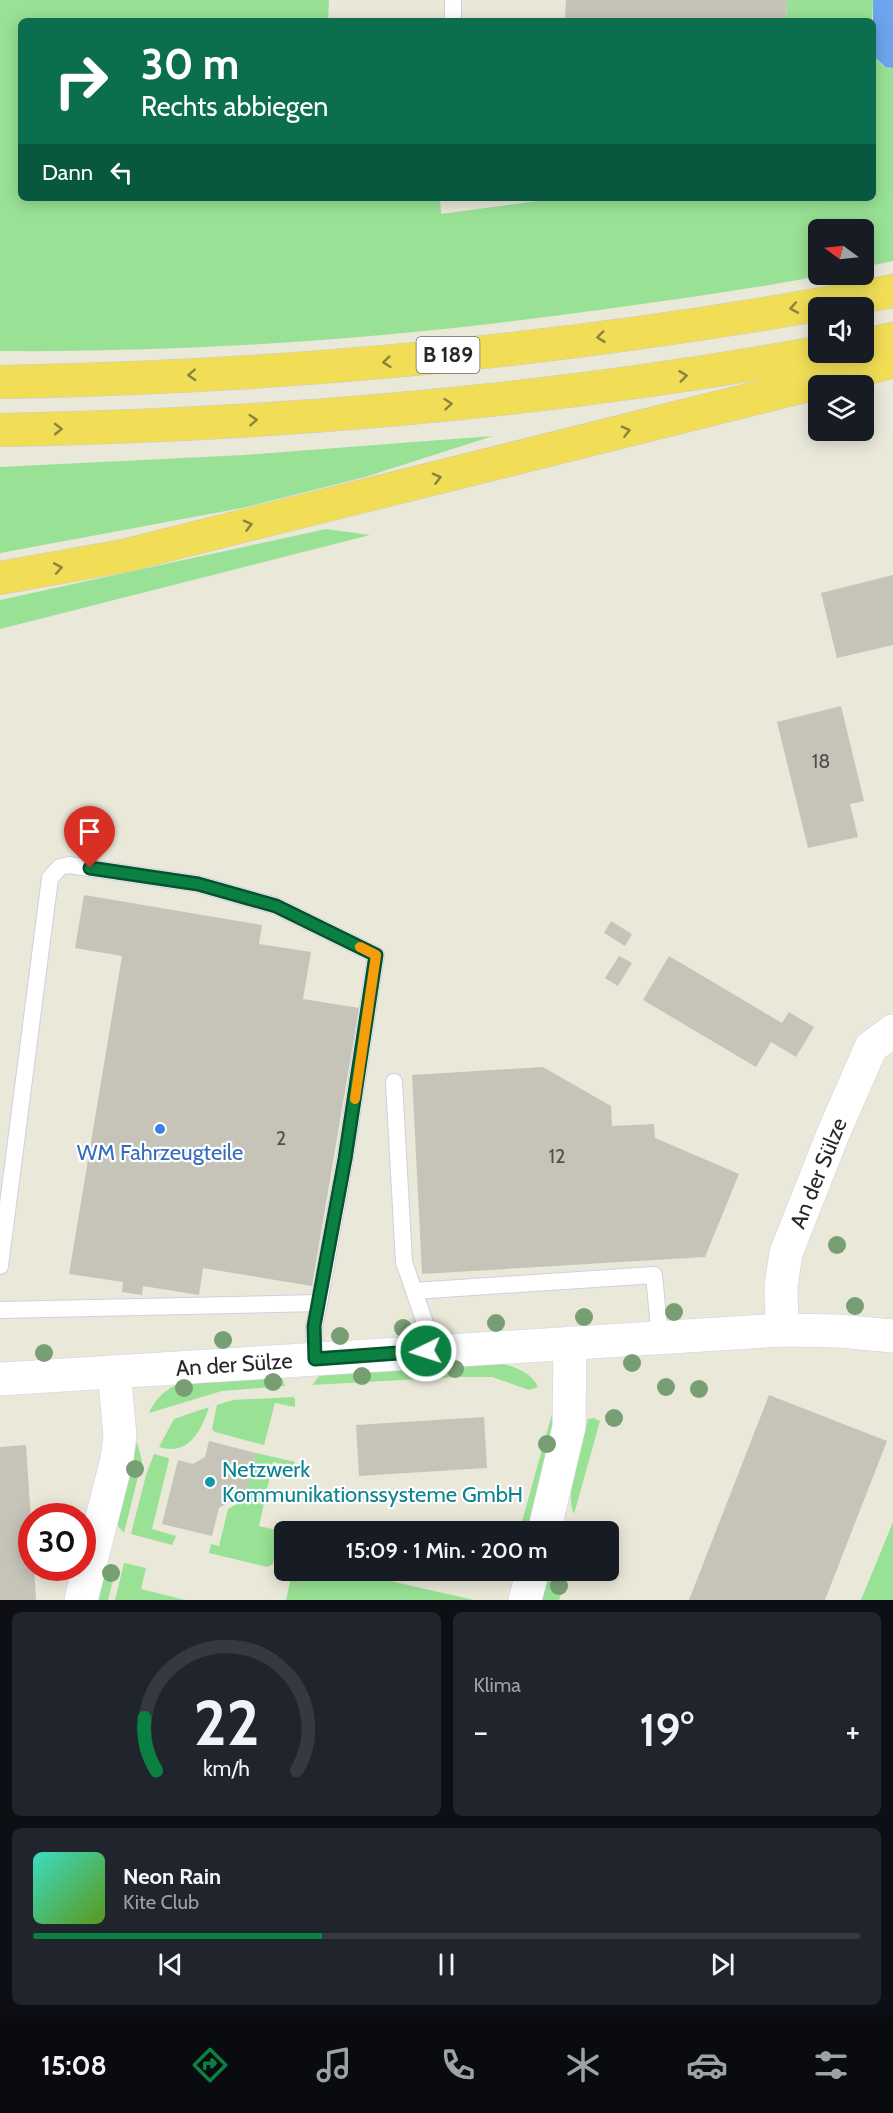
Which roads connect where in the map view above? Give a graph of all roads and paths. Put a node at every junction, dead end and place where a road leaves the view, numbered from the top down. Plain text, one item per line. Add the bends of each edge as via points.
1 (453, 0) edge
2 (453, 18) edge
3 (893, 291) edge
4 (893, 339) edge
5 (874, 343) edge
6 (808, 355) edge
7 (893, 361) edge
8 (0, 382) edge
9 (0, 430) edge
10 (0, 578) edge
11 (893, 1031) edge
12 (394, 1082) dead end
13 (0, 1266) edge
14 (414, 1291) junction
15 (320, 1303) junction
16 (0, 1310) edge
17 (782, 1330) junction
18 (893, 1336) edge
19 (660, 1338) junction
20 (570, 1343) junction
21 (426, 1351) junction
22 (315, 1359) junction
23 (114, 1372) junction
24 (0, 1379) edge
25 (547, 1521) edge
26 (530, 1581) edge
27 (81, 1600) edge
28 (525, 1600) edge

1 - 2 lane
3 -> 8 highway, B 189 via 699,324 314,369
4 - 5 highway
9 -> 6 highway, B 189 via 184,424 468,403 722,371
10 -> 7 highway via 123,556
11 - 17 street, An der Sülze via 871,1047 786,1253 781,1286
12 - 14 lane via 404,1262
13 - 15 lane via 50,878 60,867 69,865 198,884 276,906 376,955
14 - 19 lane via 654,1275
14 - 21 lane via 425,1323
15 - 16 lane
15 - 22 lane via 314,1326
17 - 18 street, An der Sülze
17 - 19 street, An der Sülze
19 - 20 street, An der Sülze
20 - 21 street, An der Sülze
20 - 25 street via 569,1427
21 - 22 street, An der Sülze
22 - 23 street, An der Sülze
23 - 24 street, An der Sülze
23 - 27 street via 120,1435 117,1459
26 - 28 street

